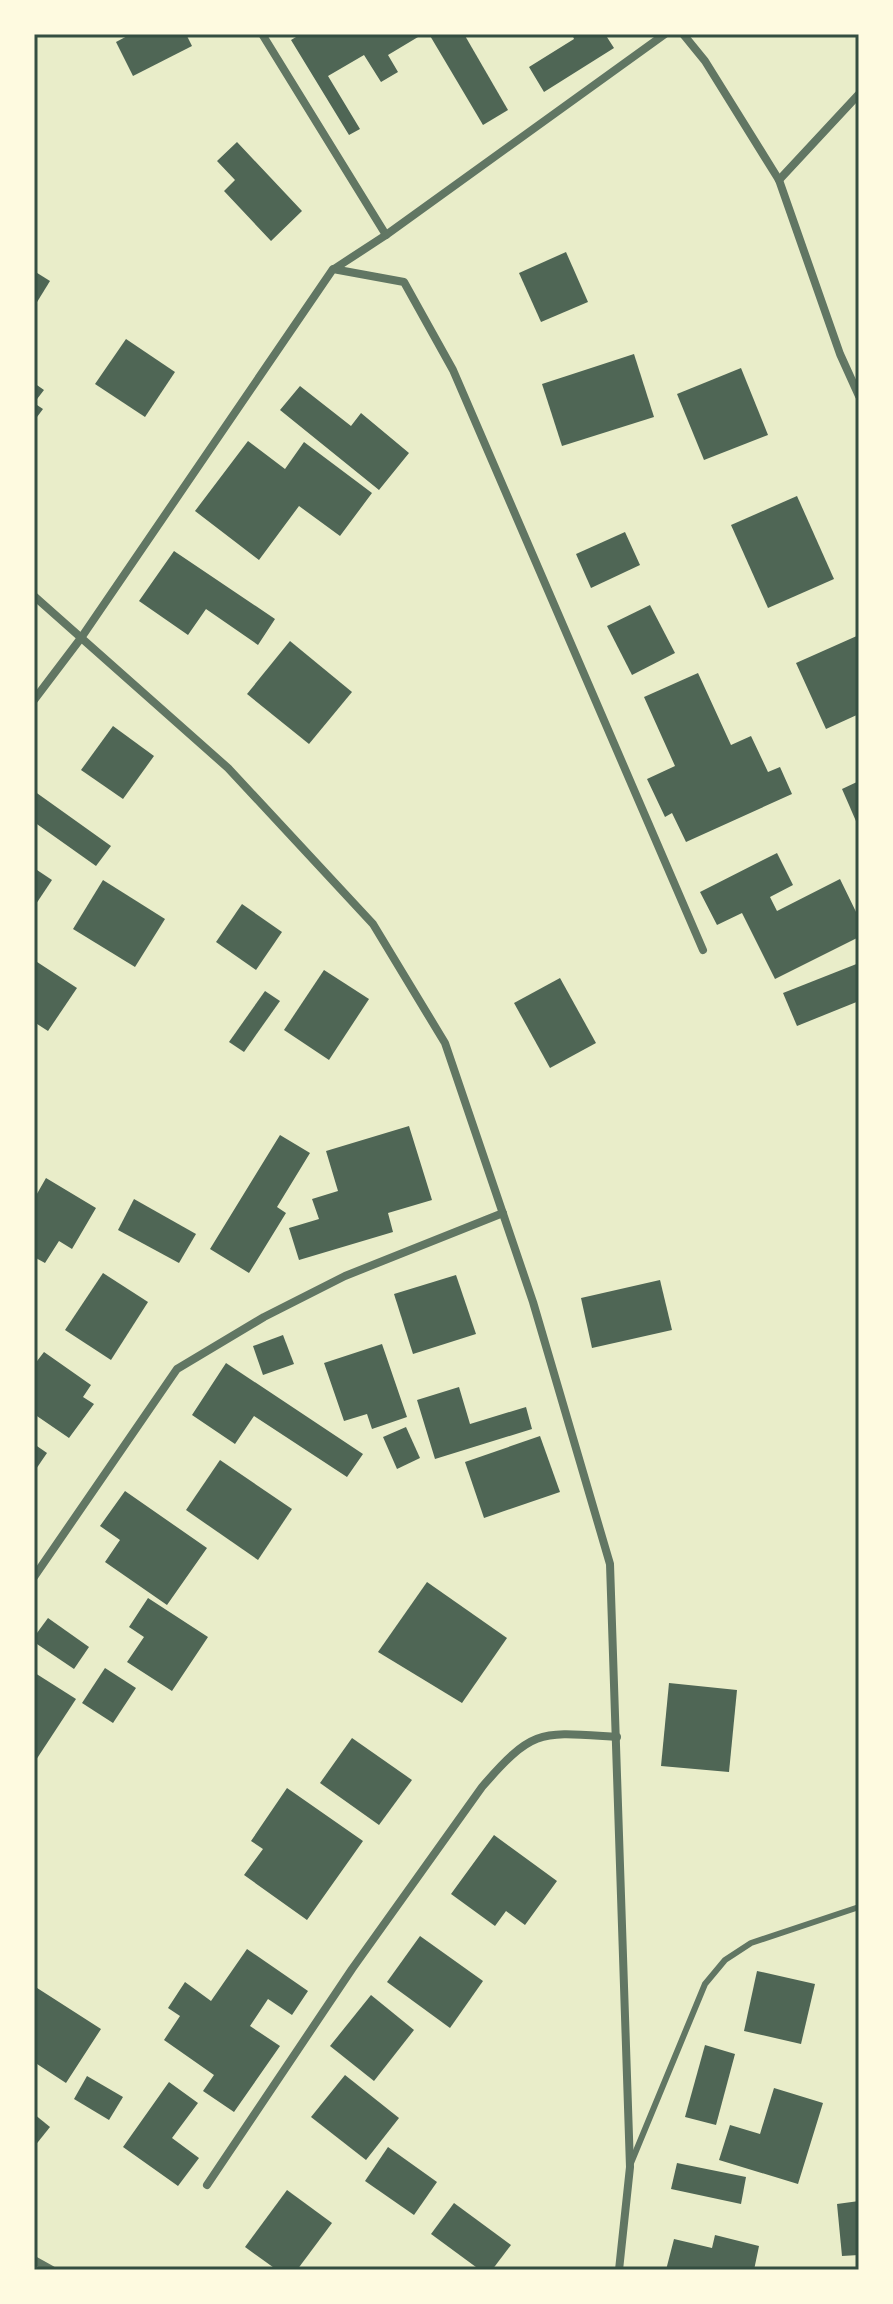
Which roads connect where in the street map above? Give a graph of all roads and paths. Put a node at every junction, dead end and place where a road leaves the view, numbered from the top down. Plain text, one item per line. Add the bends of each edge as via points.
1 (262, 34) edge
2 (665, 34) edge
3 (683, 34) edge
4 (859, 94) edge
5 (779, 180) junction
6 (386, 235) junction
7 (333, 269) junction
8 (859, 396) edge
9 (34, 596) edge
10 (81, 638) junction
11 (34, 700) edge
12 (703, 950) dead end
13 (503, 1213) junction
14 (34, 1577) edge
15 (617, 1737) junction
16 (859, 1907) edge
17 (630, 2167) junction
18 (207, 2185) dead end
19 (34, 2260) edge
20 (52, 2270) edge
21 (619, 2270) edge

1 - 6 street
2 - 6 street
3 - 5 street
4 - 5 street
5 - 8 street
6 - 7 street
7 - 10 street
7 - 12 street via 404,282 453,370
9 - 10 street
10 - 11 street
10 - 13 street via 228,768 373,924 445,1043
13 - 14 street via 345,1276 177,1369
13 - 15 street via 610,1564
15 - 17 street
15 - 18 street via 541,1736 505,1761 352,1969
16 - 17 lane via 751,1943 725,1960 705,1984
17 - 21 street
19 - 20 street

